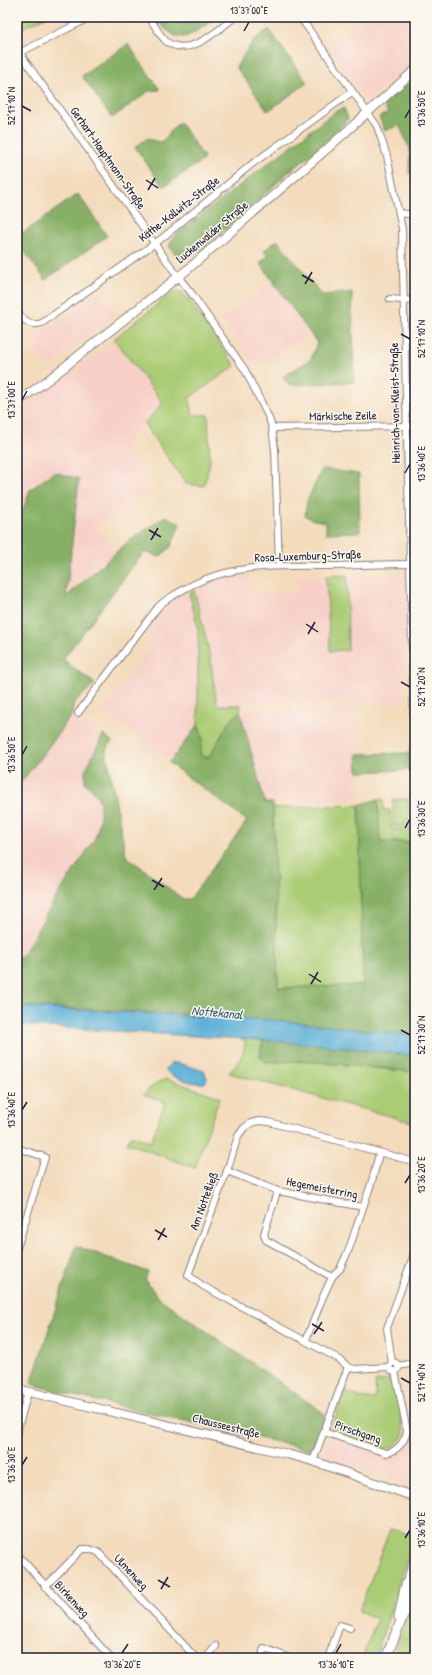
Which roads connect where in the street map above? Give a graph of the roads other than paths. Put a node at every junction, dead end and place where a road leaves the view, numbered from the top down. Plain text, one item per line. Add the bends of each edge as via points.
1 (91, 17) edge
2 (149, 17) edge
3 (235, 17) edge
4 (300, 17) edge
5 (18, 53) edge
6 (415, 70) edge
7 (352, 92) junction
8 (367, 112) junction
9 (399, 213) junction
10 (415, 215) edge
11 (154, 244) junction
12 (178, 277) junction
13 (390, 299) dead end
14 (404, 300) junction
15 (415, 300) edge
16 (17, 311) edge
17 (17, 402) edge
18 (406, 426) junction
19 (415, 426) edge
20 (272, 428) junction
21 (412, 564) edge
22 (279, 566) junction
23 (78, 713) dead end
24 (414, 725) edge
25 (415, 772) edge
26 (17, 1148) edge
27 (379, 1154) junction
28 (415, 1162) edge
29 (227, 1171) junction
30 (278, 1191) junction
31 (363, 1207) junction
32 (17, 1248) edge
33 (415, 1251) edge
34 (332, 1277) junction
35 (306, 1340) junction
36 (415, 1363) edge
37 (348, 1367) junction
38 (393, 1367) junction
39 (17, 1389) edge
40 (28, 1392) junction
41 (17, 1432) edge
42 (324, 1432) junction
43 (313, 1461) junction
44 (415, 1497) edge
45 (17, 1554) edge
46 (415, 1561) edge
47 (415, 1586) edge
48 (46, 1587) junction
49 (350, 1628) dead end
50 (396, 1632) junction
51 (216, 1646) dead end
52 (111, 1658) edge
53 (196, 1658) edge
54 (206, 1658) edge
55 (261, 1658) edge
56 (290, 1658) edge
57 (328, 1658) edge
58 (386, 1658) edge

1 - 5 street
2 - 3 street via 166,41 177,46 198,43
4 - 7 street, Heinrich-von-Kleist-Straße
5 - 11 street, Gerhart-Hauptmann-Straße
6 - 8 main road, Luckenwalder Straße
7 - 8 street, Heinrich-von-Kleist-Straße
7 - 11 street, Käthe-Kollwitz-Straße via 252,164
8 - 9 street, Heinrich-von-Kleist-Straße via 377,126 384,145
8 - 12 main road, Luckenwalder Straße
9 - 10 street
9 - 14 street, Heinrich-von-Kleist-Straße via 402,229
11 - 12 street, Gerhart-Hauptmann-Straße
11 - 16 street, Käthe-Kollwitz-Straße via 42,323 35,325 27,322
12 - 17 main road, Luckenwalder Straße
12 - 20 street, Gerhart-Hauptmann-Straße via 245,370 267,412
13 - 14 street
14 - 15 street
14 - 18 street, Heinrich-von-Kleist-Straße
18 - 19 street, Märkische Zeile
18 - 20 street, Märkische Zeile
18 - 21 street, Heinrich-von-Kleist-Straße
20 - 22 street, Gerhart-Hauptmann-Straße
21 - 22 street, Rosa-Luxemburg-Straße
21 - 24 street, Heinrich-von-Kleist-Straße
22 - 23 street, Rosa-Luxemburg-Straße via 226,571 208,577 163,602
24 - 25 street, Heinrich-von-Kleist-Straße
26 - 32 street via 45,1157
27 - 28 street, Am Nottefließ
27 - 29 street, Am Nottefließ via 259,1121 251,1123 238,1136
27 - 31 street, Hegemeisterring
29 - 30 street, Hegemeisterring
29 - 35 street, Am Nottefließ via 188,1275 203,1286
30 - 31 street, Hegemeisterring
30 - 34 street, Hegemeisterring via 264,1234 266,1240
31 - 34 street, Hegemeisterring via 349,1249 340,1269
33 - 38 street, Pirschgang via 386,1328
34 - 35 street, Hegemeisterring
35 - 37 street, Am Nottefließ
36 - 38 street
37 - 38 street via 357,1370
37 - 42 street
38 - 42 street, Pirschgang via 406,1431 397,1449 392,1453 386,1453
39 - 40 main road, Chausseestraße
40 - 41 street
40 - 43 main road, Chausseestraße
42 - 43 street
43 - 44 main road, Chausseestraße
45 - 48 street, Birkenweg
46 - 50 main road via 405,1588
47 - 50 main road
48 - 52 street, Birkenweg
48 - 53 street, Ulmenweg via 82,1549 98,1552
49 - 57 street via 340,1625
50 - 58 main road
51 - 54 street
55 - 56 street via 264,1648

